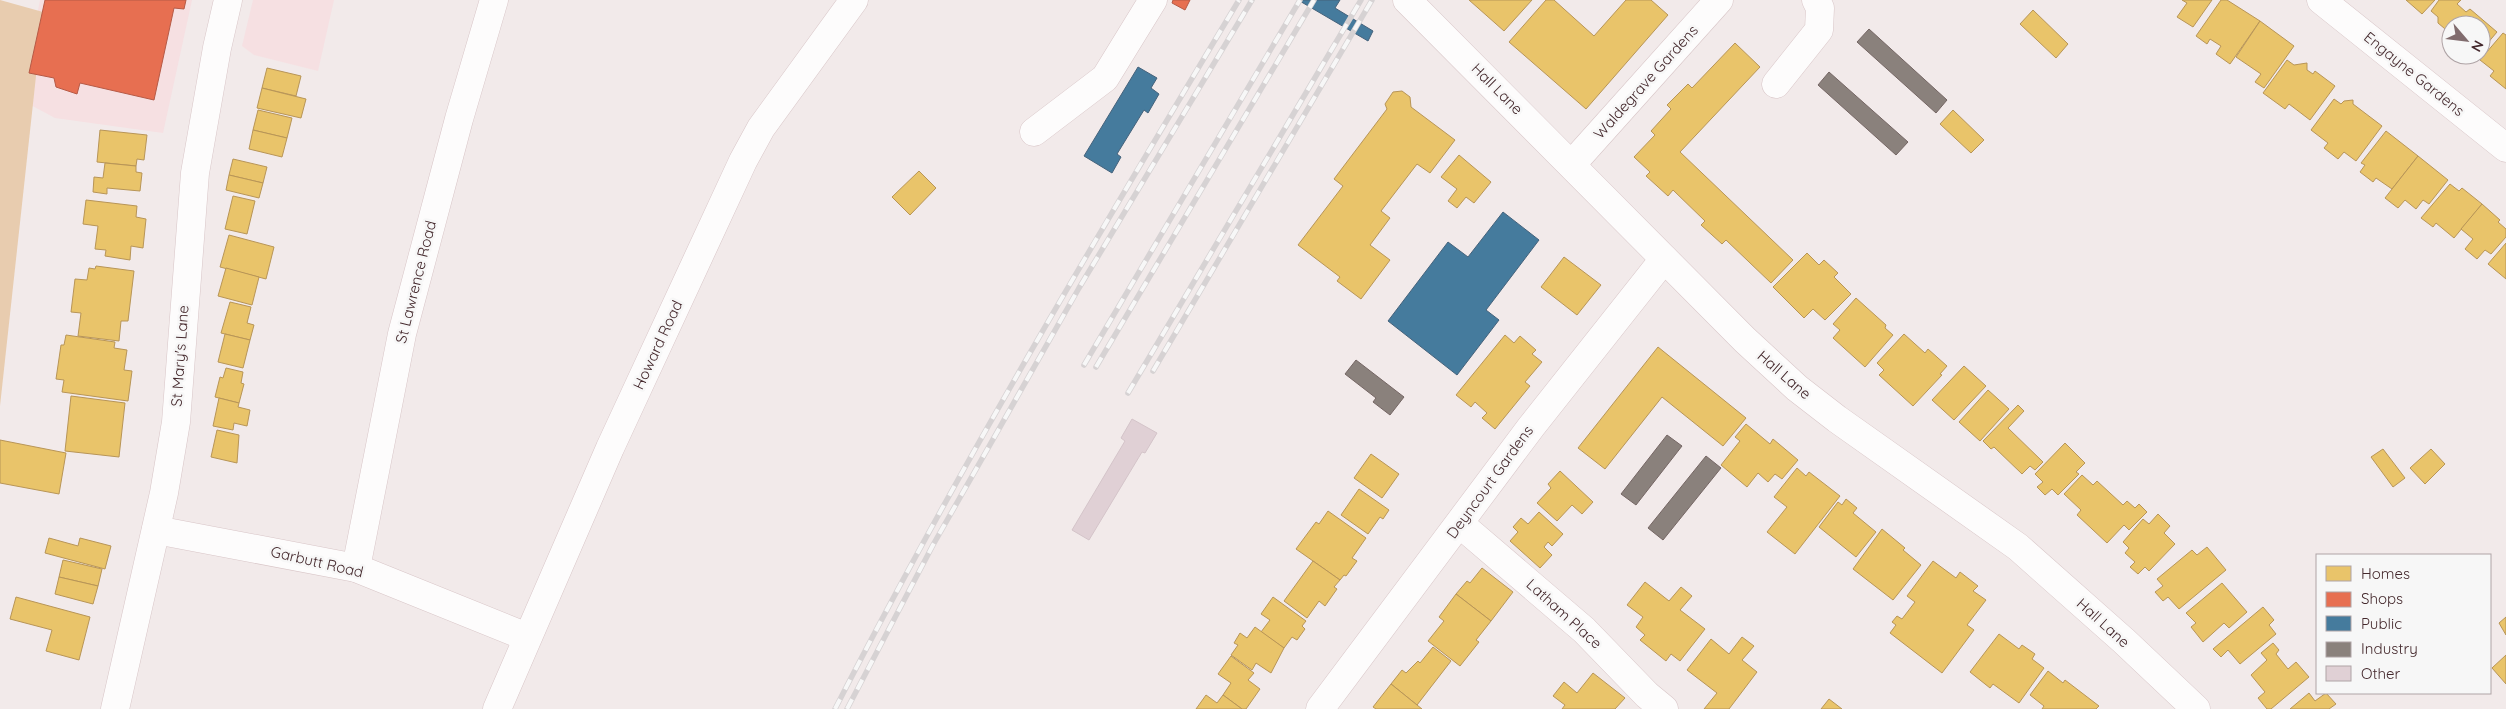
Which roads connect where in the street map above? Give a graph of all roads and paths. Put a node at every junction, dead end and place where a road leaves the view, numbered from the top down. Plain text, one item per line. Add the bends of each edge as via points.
1 (228, 0) edge
2 (494, 0) edge
3 (854, 0) edge
4 (1153, 0) edge
5 (1407, 0) edge
6 (1720, 0) edge
7 (1816, 0) edge
8 (2321, 0) edge
9 (1776, 84) dead end
10 (1034, 132) dead end
11 (2506, 148) edge
12 (1572, 164) junction
13 (1664, 259) junction
14 (1460, 524) junction
15 (156, 530) junction
16 (356, 568) junction
17 (527, 637) junction
18 (115, 709) edge
19 (497, 709) edge
20 (1320, 709) edge
21 (1664, 709) edge
22 (2196, 709) edge

1 - 15 street, St Mary's Lane via 216,48 195,173 176,422
2 - 16 street, St Lawrence Road via 402,334
3 - 17 street, Howard Road via 761,128 743,161 610,448
4 - 10 street via 1105,78
5 - 12 street, Hall Lane
6 - 12 street, Waldegrave Gardens
7 - 9 street via 1820,8 1819,30
8 - 11 street, Engayne Gardens
12 - 13 street, Hall Lane
13 - 14 street, Deyncourt Gardens via 1531,427
13 - 22 street, Hall Lane via 1797,388 2018,547
14 - 20 street, Deyncourt Gardens
14 - 21 street, Latham Place via 1584,630
15 - 16 street, Garbutt Road
15 - 18 street, St Mary's Lane
16 - 17 street, Garbutt Road
17 - 19 street, Howard Road

